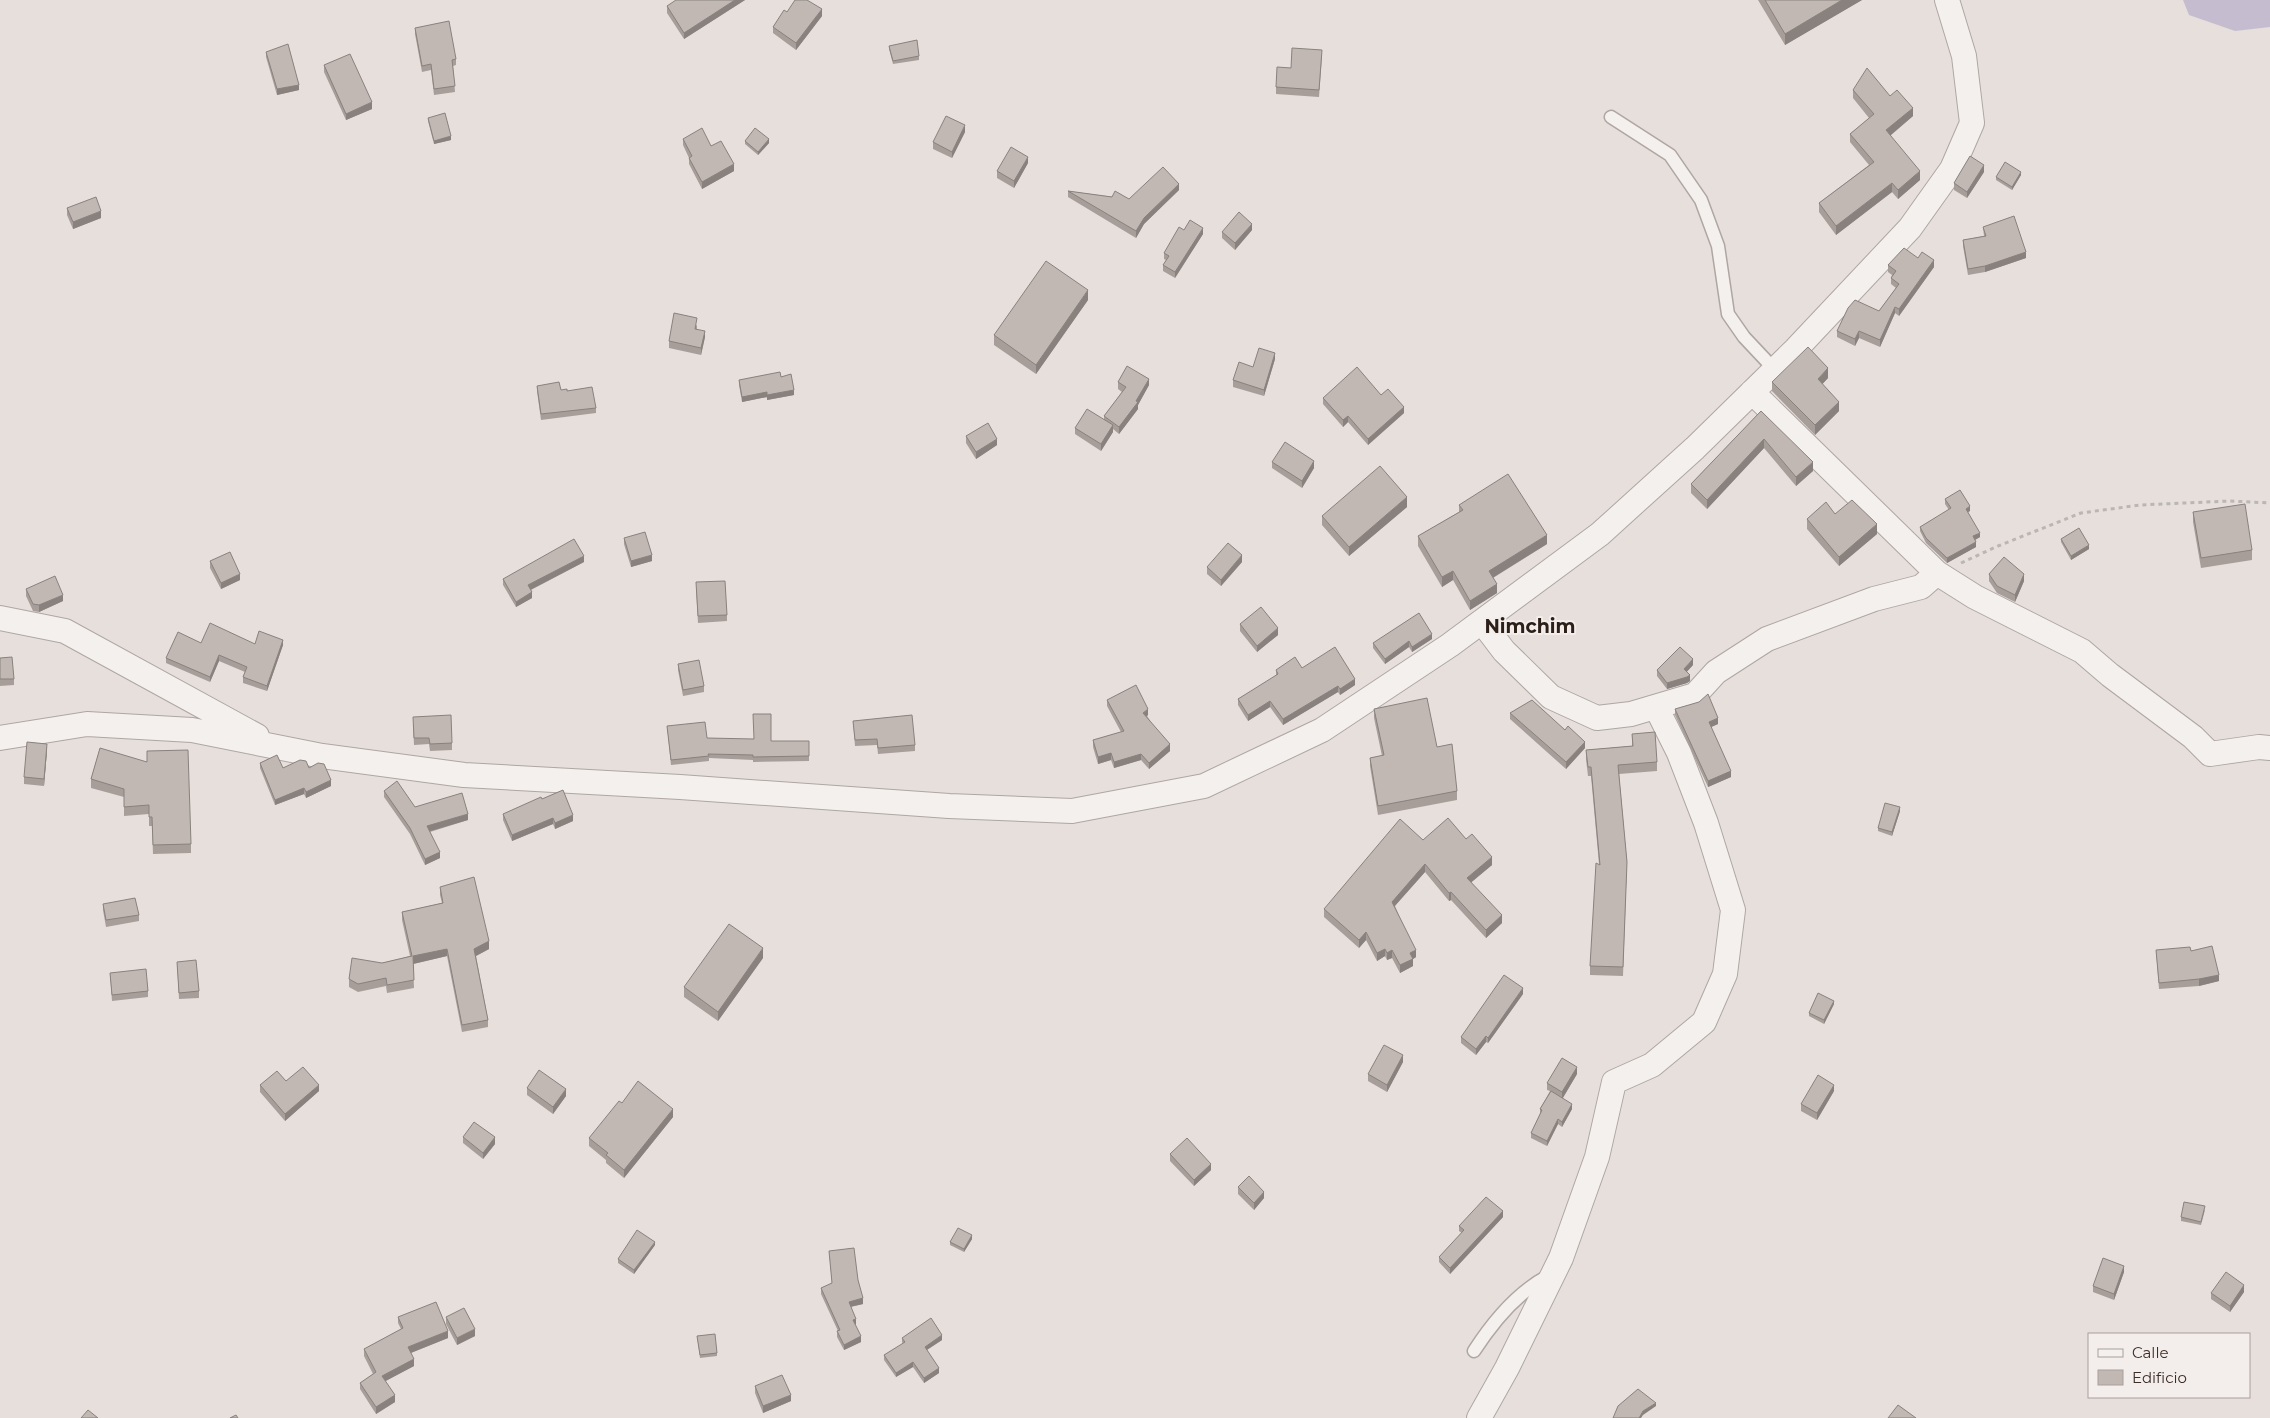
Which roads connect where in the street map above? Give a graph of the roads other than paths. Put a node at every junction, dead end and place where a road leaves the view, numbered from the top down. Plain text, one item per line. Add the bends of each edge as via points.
1 (1947, 0) edge
2 (1611, 117) dead end
3 (1774, 370) junction
4 (1752, 392) junction
5 (1937, 573) junction
6 (0, 618) edge
7 (1482, 622) junction
8 (1656, 707) junction
9 (0, 738) edge
10 (279, 747) junction
11 (2270, 748) edge
12 (1554, 1272) junction
13 (1474, 1351) dead end
14 (1479, 1418) edge

1 - 3 street via 1964,56 1972,122 1952,170 1910,228
2 - 3 lane via 1670,155 1701,200 1718,246 1728,314
3 - 4 street
4 - 5 street
4 - 7 street via 1600,534
5 - 8 street via 1921,587 1874,599 1767,639 1716,672 1695,695
5 - 11 street via 1975,597 2082,651 2194,737 2210,754
6 - 10 street via 65,631
7 - 8 street via 1504,652 1551,697 1597,718
7 - 10 street via 1322,730 1204,786 1072,811 464,775
8 - 12 street via 1679,753 1734,910 1725,974 1704,1022 1652,1065 1614,1082 1598,1157
9 - 10 street via 87,724 192,730
12 - 13 lane via 1533,1283 1510,1305
12 - 14 street

